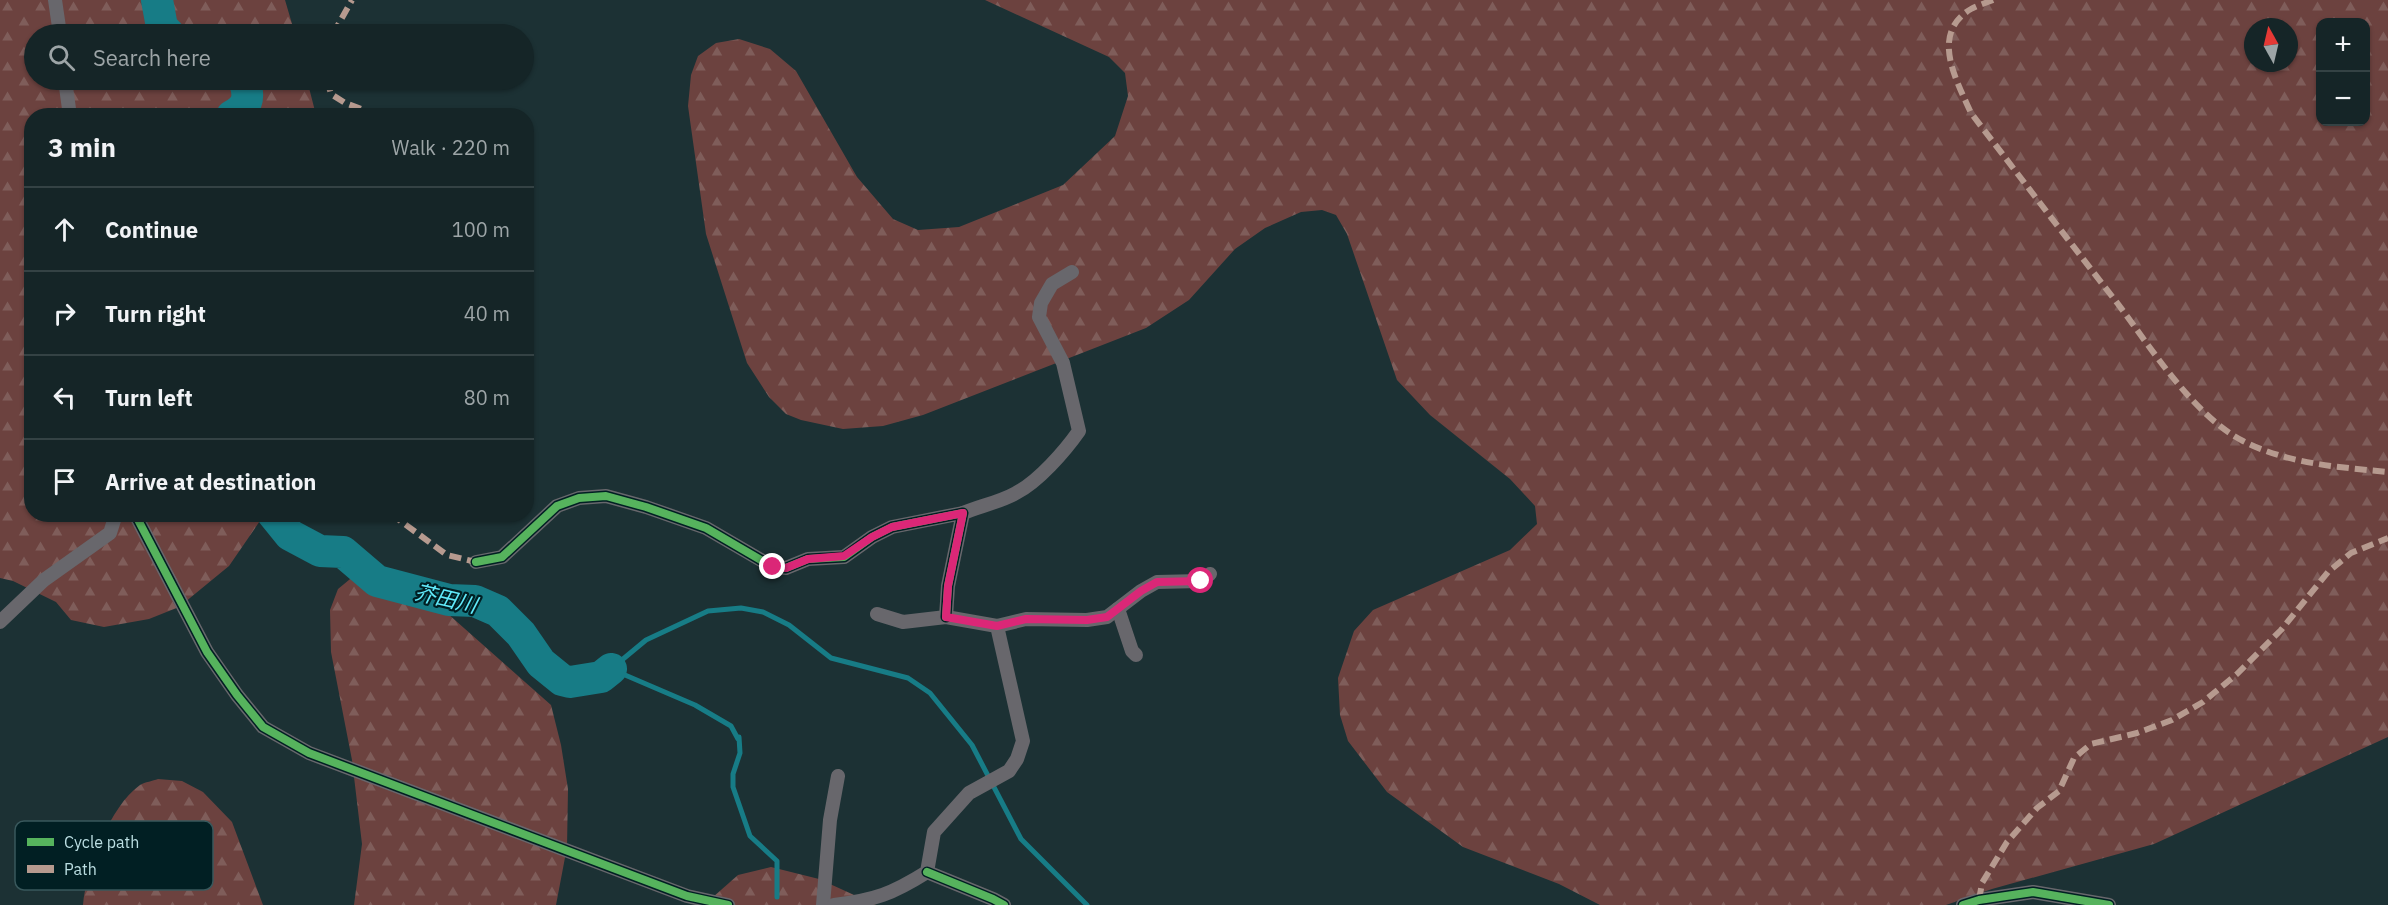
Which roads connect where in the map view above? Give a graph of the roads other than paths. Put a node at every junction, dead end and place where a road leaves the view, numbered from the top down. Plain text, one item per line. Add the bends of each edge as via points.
1 (55, 0) edge
2 (59, 24) edge
3 (66, 90) edge
4 (69, 108) edge
5 (1072, 272) dead end
6 (963, 513) junction
7 (113, 522) edge
8 (139, 522) edge
9 (476, 562) dead end
10 (1210, 574) dead end
11 (1118, 609) junction
12 (877, 614) dead end
13 (946, 617) junction
14 (0, 622) edge
15 (997, 626) junction
16 (1136, 655) dead end
17 (838, 776) dead end
18 (927, 872) junction
19 (1981, 902) edge
20 (728, 905) edge
21 (823, 905) edge
22 (834, 905) edge
23 (1004, 905) edge
24 (1963, 905) edge
25 (2109, 905) edge

1 - 2 street
3 - 4 street
5 - 6 street via 1052,284 1041,303 1039,317 1063,363 1079,431 1016,494
6 - 9 street via 892,527 844,556 808,559 786,568 773,567 706,528 646,507 606,496 579,498 557,506 502,557
6 - 13 street via 948,586
7 - 14 street via 110,533 44,580
8 - 20 street via 207,652 263,728 309,753 687,896
10 - 11 street via 1201,581 1157,582
11 - 15 street via 1107,617 1087,620 1026,619
11 - 16 street
12 - 13 street via 903,622
13 - 15 street
15 - 18 street via 1023,741 1009,771 969,793 934,832
17 - 21 street
18 - 22 street via 896,891 862,902
18 - 23 street
19 - 24 street
19 - 25 street via 2032,892

